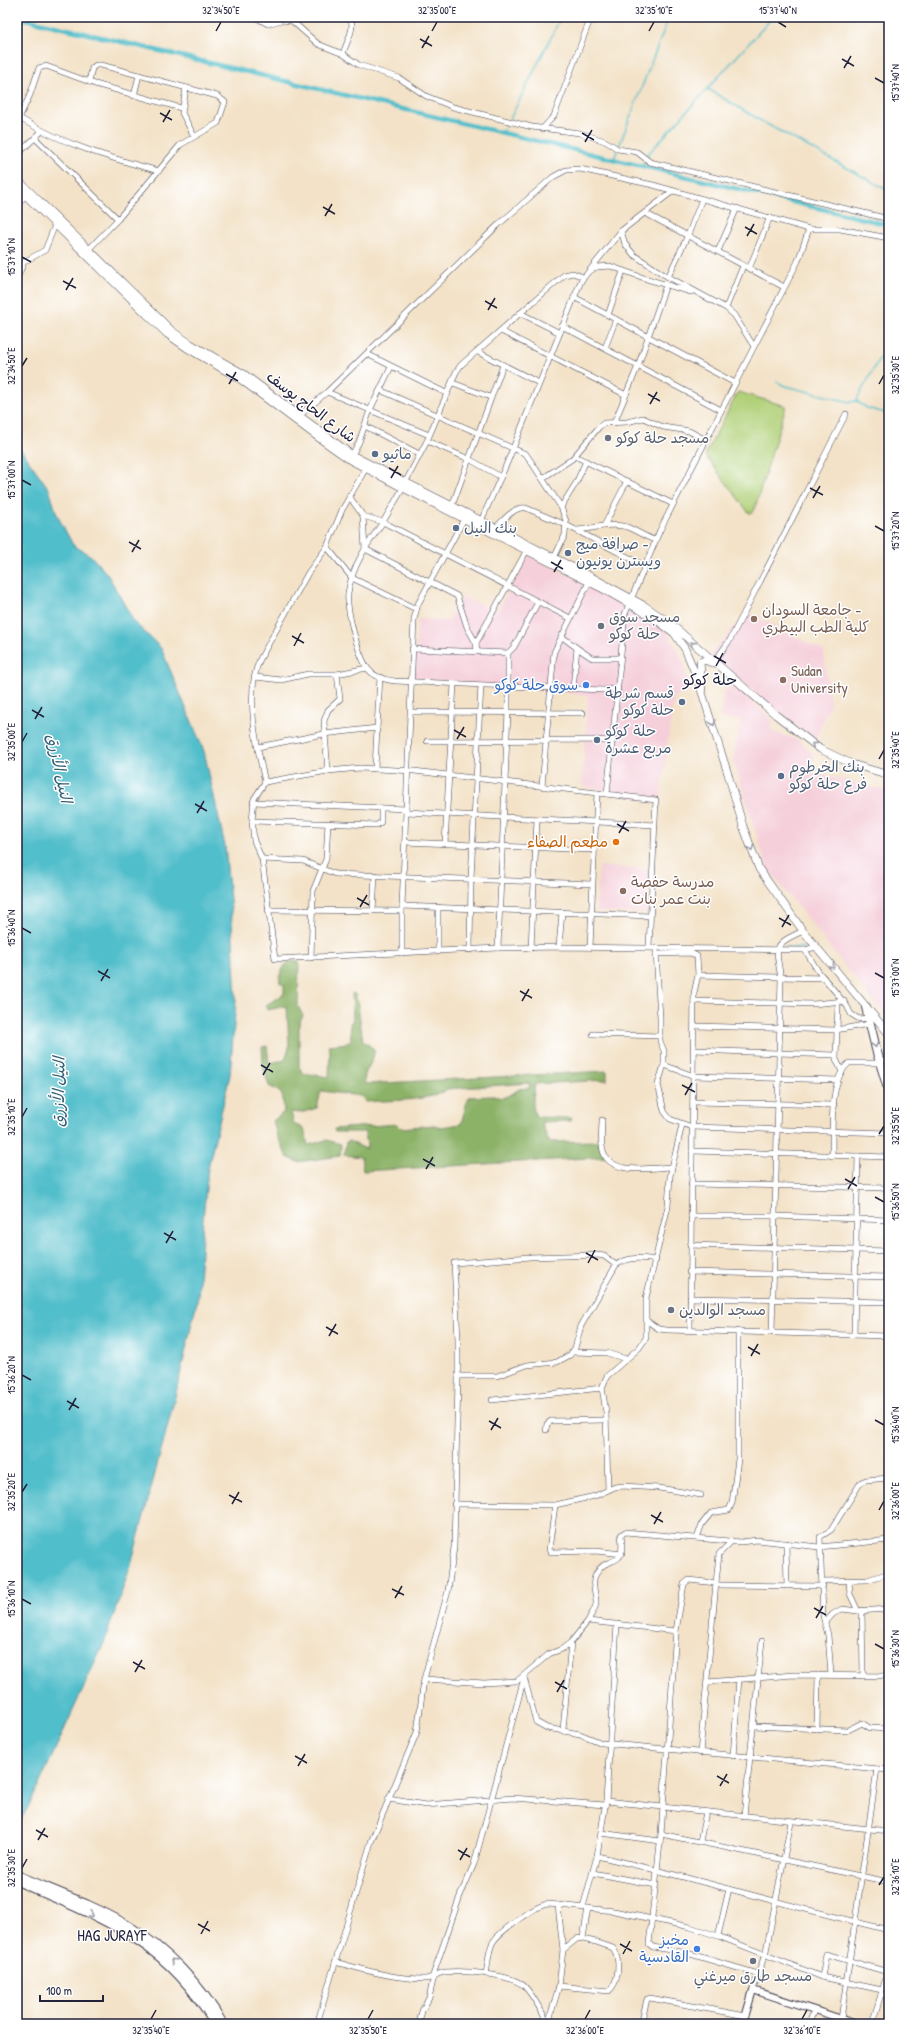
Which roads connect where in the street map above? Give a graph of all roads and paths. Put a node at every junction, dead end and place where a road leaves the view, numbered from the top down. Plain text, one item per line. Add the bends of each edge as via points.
1 (254, 17) edge
2 (350, 17) edge
3 (591, 17) edge
4 (343, 54) junction
5 (139, 75) junction
6 (89, 82) junction
7 (186, 88) junction
8 (134, 96) junction
9 (181, 108) junction
10 (542, 129) junction
11 (42, 131) junction
12 (194, 136) junction
13 (35, 138) junction
14 (17, 155) edge
15 (159, 171) junction
16 (17, 179) edge
17 (17, 187) edge
18 (674, 191) junction
19 (25, 196) junction
20 (702, 199) junction
21 (17, 205) edge
22 (737, 208) junction
23 (645, 213) junction
24 (770, 217) junction
25 (118, 219) junction
26 (889, 219) edge
27 (55, 225) junction
28 (809, 229) junction
29 (621, 231) junction
30 (688, 235) junction
31 (889, 238) edge
32 (88, 250) junction
33 (718, 251) junction
34 (743, 266) junction
35 (749, 269) junction
36 (623, 271) junction
37 (18, 276) edge
38 (584, 276) junction
39 (668, 277) junction
40 (666, 285) junction
41 (784, 287) junction
42 (698, 293) junction
43 (574, 297) junction
44 (726, 308) junction
45 (520, 313) junction
46 (608, 315) junction
47 (616, 319) junction
48 (562, 326) junction
49 (501, 331) junction
50 (560, 332) junction
51 (648, 336) junction
52 (753, 345) junction
53 (605, 348) junction
54 (478, 352) junction
55 (367, 354) junction
56 (550, 356) junction
57 (502, 365) junction
58 (638, 366) junction
59 (391, 367) junction
60 (453, 383) junction
61 (735, 383) junction
62 (539, 384) junction
63 (380, 390) junction
64 (328, 392) junction
65 (448, 394) junction
66 (626, 395) junction
67 (490, 397) junction
68 (370, 410) junction
69 (721, 410) junction
70 (846, 414) dead end
71 (439, 415) junction
72 (299, 416) junction
73 (614, 423) junction
74 (365, 426) junction
75 (478, 432) junction
76 (429, 435) junction
77 (706, 440) junction
78 (427, 441) junction
79 (514, 448) junction
80 (352, 454) junction
81 (419, 454) junction
82 (575, 456) junction
83 (469, 459) junction
84 (586, 461) junction
85 (366, 468) junction
86 (501, 477) junction
87 (543, 478) junction
88 (627, 481) junction
89 (404, 486) junction
90 (350, 496) junction
91 (673, 504) junction
92 (452, 506) junction
93 (561, 507) junction
94 (363, 516) junction
95 (464, 519) junction
96 (481, 521) junction
97 (383, 522) junction
98 (566, 525) junction
99 (604, 526) junction
100 (495, 528) junction
101 (576, 530) junction
102 (655, 540) junction
103 (327, 547) junction
104 (365, 549) junction
105 (527, 550) junction
106 (445, 554) junction
107 (553, 560) junction
108 (645, 566) junction
109 (352, 578) junction
110 (431, 582) junction
111 (589, 582) junction
112 (508, 586) junction
113 (629, 600) junction
114 (538, 602) junction
115 (416, 609) junction
116 (570, 618) junction
117 (561, 636) junction
118 (476, 643) junction
119 (577, 648) junction
120 (412, 649) junction
121 (477, 651) junction
122 (508, 653) junction
123 (620, 658) junction
124 (716, 664) junction
125 (367, 668) junction
126 (337, 674) junction
127 (255, 677) junction
128 (380, 677) junction
129 (411, 681) junction
130 (454, 684) junction
131 (481, 685) junction
132 (509, 685) junction
133 (550, 687) junction
134 (573, 688) junction
135 (618, 689) junction
136 (702, 690) junction
137 (508, 711) junction
138 (410, 712) junction
139 (452, 712) junction
140 (480, 712) junction
141 (548, 712) junction
142 (583, 713) dead end
143 (377, 728) junction
144 (324, 734) junction
145 (451, 740) junction
146 (478, 740) junction
147 (507, 740) junction
148 (546, 740) junction
149 (427, 741) dead end
150 (613, 741) junction
151 (258, 747) junction
152 (375, 768) junction
153 (408, 770) junction
154 (328, 771) junction
155 (449, 775) junction
156 (889, 775) edge
157 (476, 778) junction
158 (504, 781) junction
159 (265, 782) junction
160 (542, 786) junction
161 (597, 793) junction
162 (607, 794) junction
163 (253, 802) junction
164 (382, 809) junction
165 (406, 811) junction
166 (446, 814) junction
167 (475, 816) junction
168 (502, 817) junction
169 (537, 819) junction
170 (252, 821) junction
171 (595, 821) junction
172 (328, 823) junction
173 (655, 825) junction
174 (405, 842) junction
175 (445, 844) junction
176 (472, 845) junction
177 (502, 846) junction
178 (535, 848) junction
179 (594, 850) junction
180 (262, 859) junction
181 (322, 870) junction
182 (374, 875) junction
183 (403, 875) junction
184 (471, 878) junction
185 (500, 879) junction
186 (534, 881) junction
187 (592, 884) junction
188 (438, 907) junction
189 (471, 908) junction
190 (402, 909) junction
191 (268, 910) junction
192 (498, 910) junction
193 (312, 911) junction
194 (534, 911) junction
195 (373, 912) junction
196 (562, 912) junction
197 (592, 913) junction
198 (650, 916) junction
199 (803, 931) junction
200 (559, 947) junction
201 (590, 947) junction
202 (652, 947) junction
203 (816, 947) junction
204 (498, 948) junction
205 (531, 948) junction
206 (470, 950) junction
207 (777, 950) junction
208 (805, 950) junction
209 (438, 952) junction
210 (402, 953) junction
211 (656, 954) junction
212 (311, 958) junction
213 (698, 975) junction
214 (781, 978) junction
215 (824, 978) junction
216 (694, 1001) junction
217 (844, 1001) junction
218 (780, 1002) junction
219 (838, 1003) junction
220 (866, 1007) junction
221 (869, 1021) junction
222 (695, 1026) junction
223 (779, 1028) junction
224 (836, 1030) junction
225 (593, 1034) dead end
226 (889, 1034) edge
227 (660, 1036) junction
228 (694, 1050) junction
229 (778, 1053) junction
230 (835, 1055) junction
231 (889, 1057) edge
232 (880, 1063) junction
233 (664, 1065) junction
234 (842, 1072) junction
235 (694, 1076) junction
236 (778, 1078) junction
237 (838, 1080) junction
238 (889, 1092) edge
239 (693, 1102) junction
240 (778, 1103) junction
241 (834, 1105) junction
242 (602, 1120) dead end
243 (682, 1125) junction
244 (692, 1127) junction
245 (777, 1128) junction
246 (833, 1130) junction
247 (889, 1133) edge
248 (692, 1151) junction
249 (776, 1154) junction
250 (832, 1156) junction
251 (858, 1156) junction
252 (889, 1157) edge
253 (671, 1168) junction
254 (691, 1184) junction
255 (775, 1186) junction
256 (857, 1187) junction
257 (889, 1188) edge
258 (691, 1216) junction
259 (774, 1216) junction
260 (856, 1219) junction
261 (889, 1220) edge
262 (690, 1245) junction
263 (774, 1248) junction
264 (856, 1250) junction
265 (889, 1251) edge
266 (656, 1260) junction
267 (616, 1265) junction
268 (689, 1272) junction
269 (773, 1274) junction
270 (855, 1275) junction
271 (889, 1277) edge
272 (690, 1298) junction
273 (773, 1299) junction
274 (855, 1301) junction
275 (889, 1302) edge
276 (647, 1321) junction
277 (690, 1329) junction
278 (738, 1331) junction
279 (772, 1332) junction
280 (854, 1335) junction
281 (889, 1336) edge
282 (573, 1352) junction
283 (626, 1359) junction
284 (458, 1376) junction
285 (602, 1388) junction
286 (492, 1400) dead end
287 (606, 1420) junction
288 (546, 1430) dead end
289 (889, 1478) edge
290 (608, 1490) junction
291 (701, 1495) dead end
292 (454, 1504) junction
293 (555, 1505) junction
294 (697, 1538) junction
295 (889, 1540) edge
296 (732, 1541) junction
297 (786, 1543) junction
298 (819, 1547) junction
299 (622, 1554) junction
300 (889, 1573) edge
301 (849, 1581) junction
302 (823, 1583) junction
303 (716, 1584) junction
304 (787, 1586) junction
305 (889, 1609) edge
306 (860, 1611) junction
307 (588, 1621) junction
308 (825, 1623) junction
309 (617, 1624) junction
310 (676, 1631) junction
311 (762, 1641) dead end
312 (571, 1642) junction
313 (818, 1675) junction
314 (831, 1675) junction
315 (863, 1676) junction
316 (889, 1676) edge
317 (524, 1677) junction
318 (758, 1677) junction
319 (424, 1679) junction
320 (739, 1679) junction
321 (707, 1682) junction
322 (754, 1726) junction
323 (817, 1729) junction
324 (889, 1729) edge
325 (563, 1730) junction
326 (609, 1745) junction
327 (666, 1750) junction
328 (700, 1753) junction
329 (733, 1756) junction
330 (751, 1758) junction
331 (877, 1769) junction
332 (889, 1770) edge
333 (388, 1799) junction
334 (492, 1800) junction
335 (606, 1803) junction
336 (663, 1807) junction
337 (706, 1812) junction
338 (744, 1816) junction
339 (792, 1822) junction
340 (869, 1829) junction
341 (889, 1831) edge
342 (601, 1833) junction
343 (661, 1834) junction
344 (660, 1841) junction
345 (700, 1841) junction
346 (597, 1856) junction
347 (784, 1858) junction
348 (657, 1870) junction
349 (593, 1873) junction
350 (17, 1875) edge
351 (863, 1876) junction
352 (17, 1881) edge
353 (889, 1882) edge
354 (656, 1885) junction
355 (729, 1889) junction
356 (776, 1902) junction
357 (558, 1905) junction
358 (586, 1907) junction
359 (652, 1918) junction
360 (855, 1922) junction
361 (889, 1930) edge
362 (718, 1936) junction
363 (583, 1938) junction
364 (563, 1950) junction
365 (764, 1955) junction
366 (335, 1962) junction
367 (850, 1962) junction
368 (888, 1970) edge
369 (486, 1974) junction
370 (758, 1974) junction
371 (434, 1977) junction
372 (822, 1977) junction
373 (846, 1984) junction
374 (559, 1986) junction
375 (753, 1990) junction
376 (882, 1992) junction
377 (889, 1996) edge
378 (814, 2010) junction
379 (746, 2016) junction
380 (841, 2019) junction
381 (216, 2024) edge
382 (223, 2024) edge
383 (317, 2024) edge
384 (418, 2024) edge
385 (548, 2024) edge
386 (641, 2024) edge
387 (743, 2024) edge
388 (809, 2024) edge
389 (857, 2024) edge
390 (872, 2024) edge

1 - 4 street via 268,24 281,20 292,21 318,44
2 - 4 street via 352,28
3 - 10 street via 554,116
4 - 10 street via 359,65 399,78 442,103
5 - 6 street via 96,65 92,68
5 - 7 street
5 - 8 street
6 - 8 street
6 - 11 street via 46,66 39,68 20,116
7 - 9 street
7 - 12 street via 217,96 225,102 218,123
8 - 9 street
9 - 12 street
10 - 26 street via 580,133 605,141 618,150 637,152 650,162
11 - 13 street
11 - 15 street via 98,155
12 - 15 street via 180,145
13 - 14 street
13 - 25 street
15 - 25 street
16 - 32 main road, شارع الحاج يوسف
17 - 19 main road, شارع الحاج يوسف
18 - 20 street
18 - 23 street
18 - 55 street via 580,169 562,171 498,225
19 - 21 street
19 - 27 main road, شارع الحاج يوسف
20 - 22 street
20 - 30 street
22 - 24 street
22 - 33 street
23 - 29 street
23 - 30 street
24 - 28 street
24 - 35 street
25 - 32 street
27 - 37 street via 45,250 24,262
27 - 85 main road, شارع الحاج يوسف via 179,343 231,372 319,438
28 - 31 street via 840,229
28 - 41 street via 798,261
29 - 38 street
29 - 39 street via 628,250 634,256
30 - 33 street
30 - 39 street
32 - 72 main road, شارع الحاج يوسف via 172,331 244,374
33 - 34 street
34 - 35 street
34 - 44 street
35 - 41 street
36 - 38 street via 604,266 591,270
36 - 40 street
36 - 46 street
38 - 43 street
38 - 45 street via 573,273 564,275
39 - 42 street
40 - 42 street
40 - 51 street
41 - 52 street
42 - 44 street
43 - 46 street
43 - 48 street
44 - 52 street via 734,315
45 - 49 street
45 - 50 street
46 - 47 street
47 - 51 street
47 - 53 street
48 - 50 street
48 - 53 street
49 - 54 street
49 - 56 street
50 - 56 street
51 - 58 street
51 - 61 street
52 - 61 street
53 - 58 street
54 - 57 street
54 - 60 street via 461,365
55 - 59 street
55 - 64 street
56 - 62 street
56 - 66 street
57 - 62 street
57 - 67 street
58 - 66 street
58 - 69 street
59 - 63 street
59 - 65 street
60 - 65 street
60 - 67 street
61 - 69 street
62 - 79 street
63 - 68 street
63 - 71 street
64 - 68 street
64 - 72 street
65 - 71 street
66 - 73 street
67 - 75 street
68 - 74 street
68 - 76 street
69 - 77 street
70 - 124 street
71 - 75 street
71 - 76 street
72 - 80 main road, شارع الحاج يوسف
73 - 77 street via 643,418 663,427 689,431
73 - 82 street via 601,424
74 - 80 street
74 - 81 street
75 - 79 street
75 - 83 street
76 - 78 street
77 - 91 street
78 - 81 street
78 - 83 street
79 - 86 street
79 - 87 street via 526,454
80 - 89 main road, شارع الحاج يوسف
81 - 89 street
82 - 84 street
82 - 87 street
83 - 86 street
83 - 92 street
84 - 88 street
84 - 93 street
85 - 89 main road, شارع الحاج يوسف
85 - 90 street
86 - 96 street
87 - 93 street
88 - 91 street
88 - 99 street
89 - 92 main road, شارع الحاج يوسف
89 - 95 main road, شارع الحاج يوسف
89 - 97 street
90 - 94 street
90 - 103 street
91 - 102 street
92 - 96 main road, شارع الحاج يوسف
93 - 98 street
94 - 97 street
94 - 104 street
95 - 105 main road, شارع الحاج يوسف
95 - 106 street
96 - 100 main road, شارع الحاج يوسف
97 - 104 street
97 - 106 street
98 - 100 street via 522,508 513,512
98 - 101 street
98 - 107 street via 566,535
99 - 101 street
99 - 102 street via 627,528
100 - 107 main road, شارع الحاج يوسف
101 - 108 street
102 - 108 street
103 - 109 street
103 - 127 street via 308,573 260,659
104 - 109 street
104 - 110 street
105 - 107 main road, شارع الحاج يوسف
105 - 112 street
106 - 110 street
106 - 112 street
107 - 111 main road, شارع الحاج يوسف
107 - 113 main road, شارع الحاج يوسف
108 - 113 street
109 - 115 street
109 - 125 street via 348,592 348,607
110 - 115 street
110 - 118 street via 460,599 468,627
111 - 113 main road, شارع الحاج يوسف
111 - 116 street
112 - 114 street
112 - 118 street
113 - 123 street
124 -> 113 main road via 664,618
113 - 136 main road via 679,638
114 - 116 street
114 - 122 street via 514,647
115 - 120 street
116 - 117 street
117 - 119 street
117 - 133 street via 554,652
118 - 121 street
119 - 123 street via 592,658
119 - 134 street
120 - 121 street
120 - 129 street
121 - 122 street
122 - 132 street
123 - 135 street
124 - 136 main road via 705,660 700,662
156 -> 124 main road via 852,764 820,749
125 - 126 street
125 - 128 street
126 - 127 street via 308,674 281,680
126 - 144 street via 341,696 325,716
127 - 151 street via 254,706
128 - 129 street via 391,681
128 - 143 street
129 - 130 street
129 - 138 street
130 - 131 street
130 - 139 street
131 - 132 street
131 - 140 street
132 - 133 street
132 - 137 street
133 - 134 street
133 - 141 street
134 - 135 street
135 - 150 street
136 -> 199 main road via 743,826 759,869
137 - 140 street
137 - 141 street
137 - 147 street
138 - 139 street
138 - 153 street
139 - 140 street
139 - 145 street
140 - 146 street
141 - 142 street
141 - 148 street
143 - 144 street
143 - 152 street
144 - 151 street
144 - 154 street
145 - 146 street
145 - 149 street
145 - 155 street
146 - 147 street
146 - 157 street
147 - 148 street
147 - 158 street
148 - 150 street
148 - 160 street
150 - 162 street
151 - 159 street
152 - 153 street
152 - 154 street
153 - 155 street
153 - 165 street
154 - 159 street
155 - 157 street
155 - 166 street
157 - 158 street
157 - 167 street
158 - 160 street
158 - 168 street
159 - 163 street
160 - 161 street
161 - 162 street
161 - 171 street
162 - 173 street via 656,800
163 - 164 street
163 - 170 street
164 - 165 street
164 - 172 street via 381,822 377,825
165 - 166 street
165 - 174 street
166 - 167 street
166 - 175 street
167 - 168 street
167 - 176 street
168 - 169 street
168 - 177 street
169 - 171 street
169 - 178 street
170 - 172 street
170 - 180 street via 254,841
171 - 173 street
171 - 179 street
172 - 181 street via 327,854
173 - 198 street
174 - 175 street
174 - 183 street
175 - 176 street
176 - 177 street
176 - 184 street
177 - 178 street
177 - 185 street
178 - 179 street
178 - 186 street
179 - 187 street
180 - 181 street via 303,861
180 - 191 street
181 - 182 street via 335,874
181 - 193 street via 313,891
182 - 183 street
182 - 195 street
183 - 184 street
183 - 190 street
184 - 185 street
184 - 189 street
185 - 186 street
185 - 192 street
186 - 187 street
186 - 194 street
187 - 197 street
188 - 189 street
188 - 190 street
188 - 209 street
189 - 192 street
189 - 206 street
190 - 195 street
190 - 210 street
191 - 193 street
191 - 212 street via 275,959
192 - 194 street
192 - 204 street
193 - 195 street
193 - 212 street
194 - 196 street
194 - 205 street
196 - 197 street
196 - 200 street
197 - 198 street
197 - 201 street
198 - 202 street
199 - 203 main road
199 - 207 street via 780,943
200 - 201 street
200 - 205 street
201 - 202 street
202 - 207 street
202 - 211 street
203 - 208 street
203 -> 220 main road
204 - 205 street
204 - 206 street
206 - 209 street
207 - 208 street
207 - 214 street
208 - 215 street
209 - 210 street
210 - 212 street
211 - 213 street via 694,954 697,956
211 - 227 street
213 - 214 street
213 - 216 street
214 - 215 street
214 - 218 street
215 - 217 street
216 - 218 street
216 - 222 street
217 - 219 street
217 - 221 street via 854,1017
218 - 219 street
218 - 223 street
219 - 224 street
220 - 221 main road
220 - 226 main road
221 - 224 street
221 -> 232 main road
222 - 223 street
222 - 228 street
223 - 224 street
223 - 229 street
224 - 230 street
225 - 227 street
227 - 233 street
228 - 229 street
228 - 235 street
229 - 230 street
229 - 236 street
230 - 234 street
231 - 232 street
232 - 234 street via 849,1063
232 - 238 main road
233 - 235 street
233 - 243 street via 658,1084 664,1111 670,1119
234 - 237 street
235 - 236 street
235 - 239 street
236 - 237 street
236 - 240 street
237 - 241 street
239 - 240 street
239 - 244 street
240 - 241 street
240 - 245 street
241 - 246 street
242 - 253 street via 603,1153 612,1165 622,1168
243 - 244 street
243 - 253 street
244 - 245 street
244 - 248 street
245 - 246 street
245 - 249 street
246 - 247 street
246 - 250 street
248 - 249 street
248 - 254 street
249 - 250 street
249 - 255 street
250 - 251 street
251 - 252 street
251 - 256 street
253 - 266 street via 668,1206
254 - 255 street
254 - 258 street
255 - 256 street
255 - 259 street
256 - 257 street
256 - 260 street
258 - 259 street
258 - 262 street
259 - 260 street
259 - 263 street
260 - 261 street
260 - 264 street
262 - 263 street
262 - 268 street
263 - 264 street
263 - 269 street
264 - 265 street
264 - 270 street
266 - 267 street via 624,1259
266 - 276 street via 646,1298
267 - 282 street via 581,1326
267 - 284 street via 604,1256 597,1255 454,1263 458,1311
268 - 269 street
268 - 272 street
269 - 270 street
269 - 273 street
270 - 271 street
270 - 274 street
272 - 273 street
272 - 277 street
273 - 274 street
273 - 279 street
274 - 275 street
274 - 280 street
276 - 277 street via 659,1328
276 - 283 street via 643,1343
277 - 278 street
278 - 279 street
278 - 294 street via 738,1459 732,1503 729,1510 711,1513 702,1524
279 - 280 street
280 - 281 street
282 - 283 street via 607,1353
282 - 284 street via 557,1362 527,1365 497,1376
283 - 285 street via 607,1376
284 - 292 street
285 - 286 street
285 - 287 street
287 - 288 street via 551,1421 547,1424
287 - 290 street
289 - 298 street via 861,1482 831,1530 820,1537
290 - 291 street via 622,1486 646,1487
290 - 293 street via 595,1496
292 - 293 street
292 - 319 street via 454,1547 449,1585
293 - 299 street via 549,1550
294 - 296 street
294 - 299 street via 625,1532 621,1535
295 - 298 street
296 - 297 street
296 - 303 street via 719,1554
297 - 298 street
297 - 304 street
298 - 302 street
299 - 307 street via 597,1572 593,1582 596,1604
300 - 301 street via 867,1580
301 - 302 street
301 - 306 street via 850,1594
302 - 304 street
302 - 308 street
303 - 304 street
303 - 310 street via 686,1581
303 - 321 street
305 - 306 street
306 - 308 street via 842,1609
306 - 315 street
307 - 309 street
307 - 312 street
308 - 314 street
309 - 310 street
309 - 326 street
310 - 327 street
311 - 318 street
312 - 317 street via 549,1654
312 - 325 street
313 - 314 street
313 - 318 street
313 - 323 street
314 - 315 street
315 - 316 street
317 - 319 street via 518,1681 492,1683
317 - 325 street via 536,1722 547,1728
317 - 334 street
318 - 320 street
318 - 322 street
319 - 333 street via 417,1732
320 - 321 street
320 - 329 street
321 - 328 street
322 - 323 street
322 - 330 street
323 - 324 street via 848,1730 862,1723 870,1728
325 - 326 street
326 - 327 street
326 - 335 street
327 - 328 street
327 - 336 street
328 - 329 street
329 - 330 street
330 - 331 street
330 - 338 street
331 - 332 street
331 - 340 street
333 - 334 street via 426,1805
333 - 366 street
334 - 335 street via 523,1798
334 - 371 street via 474,1864 460,1896
335 - 336 street
335 - 342 street
336 - 337 street
336 - 343 street
337 - 338 street
337 - 345 street
338 - 339 street
339 - 340 street
339 - 347 street
340 - 341 street
340 - 351 street
342 - 344 street
342 - 346 street
343 - 344 street
343 - 345 street
344 - 348 street
345 - 347 street
346 - 348 street
346 - 349 street
347 - 351 street
347 - 356 street
348 - 354 street
348 - 355 street
349 - 354 street
349 - 358 street
382 -> 350 main road via 208,2000 176,1963 141,1934 102,1912
351 - 353 street
351 - 360 street
352 -> 381 main road via 113,1926 138,1941 186,1984
354 - 359 street
355 - 356 street
355 - 362 street
356 - 360 street
356 - 365 street
357 - 358 street
357 - 364 street
357 - 369 street via 544,1904 502,1932 493,1943
358 - 359 street
358 - 363 street
359 - 362 street
359 - 370 street via 649,1941 651,1946 687,1953
360 - 361 street
360 - 367 street
362 - 365 street
363 - 364 street via 576,1939
363 - 374 street via 611,1946 615,1952 618,1966 612,1988 607,1991
364 - 374 street
365 - 370 street
365 - 372 street
366 - 371 street via 401,1978
366 - 383 street
367 - 368 street
367 - 372 street via 826,1954
367 - 373 street
368 - 376 street
369 - 371 street via 444,1972
369 - 385 street via 523,1985
370 - 375 street
371 - 384 street via 429,1998
372 - 373 street
373 - 376 street
373 - 380 street
374 - 385 street
375 - 378 street
375 - 379 street
376 - 377 street
376 - 390 street
378 - 380 street
378 - 388 street
379 - 386 street via 650,1998 647,1999
379 - 387 street
380 - 389 street

